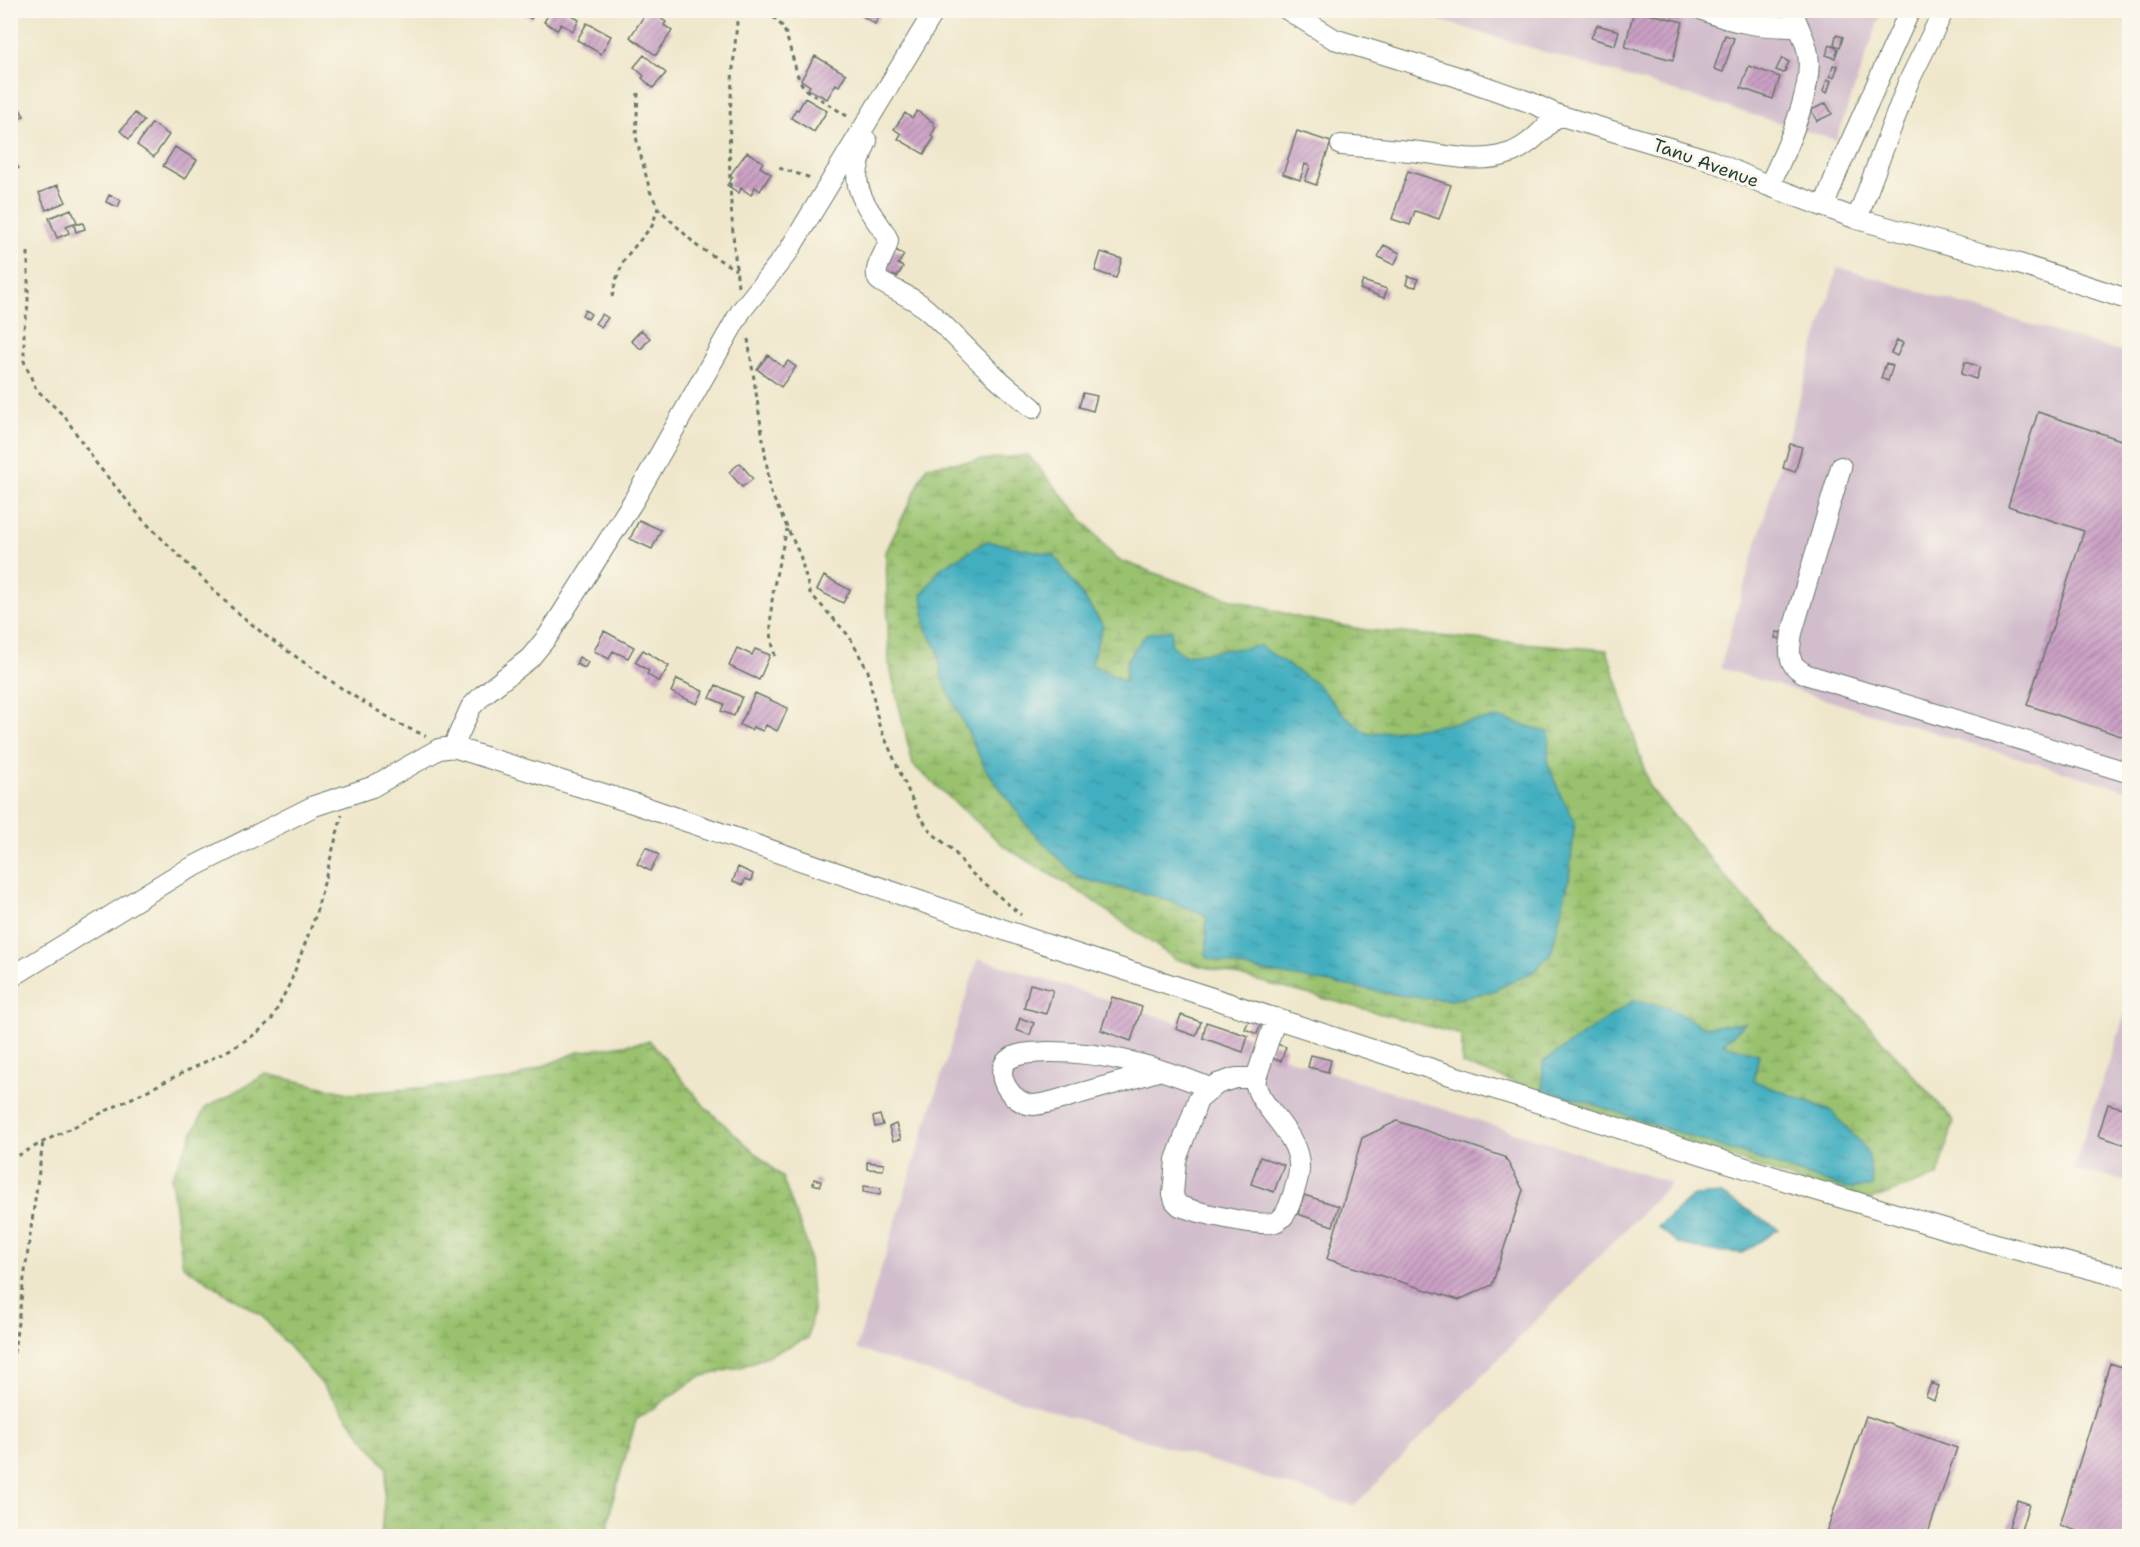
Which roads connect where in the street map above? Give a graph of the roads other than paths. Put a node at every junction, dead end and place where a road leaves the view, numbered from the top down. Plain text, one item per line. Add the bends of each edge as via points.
1 (935, 10) edge
2 (1288, 10) edge
3 (1702, 10) edge
4 (1910, 10) edge
5 (1942, 14) dead end
6 (1796, 19) edge
7 (1558, 115) junction
8 (868, 121) junction
9 (1341, 145) dead end
10 (1769, 186) junction
11 (1824, 206) junction
12 (1857, 219) junction
13 (2130, 300) edge
14 (1033, 408) dead end
15 (1841, 467) dead end
16 (446, 748) junction
17 (2130, 773) edge
18 (10, 978) edge
19 (1276, 1018) junction
20 (1161, 1070) junction
21 (1256, 1078) junction
22 (1210, 1088) junction
23 (2130, 1279) edge

1 - 8 street
2 - 7 street, Tanu Avenue via 1334,39 1458,77
3 - 6 street via 1741,23
4 - 11 street
5 - 12 street via 1908,83
6 - 10 street via 1807,49 1808,74 1792,137
7 - 9 street via 1515,151 1488,158
7 - 10 street, Tanu Avenue via 1710,160
8 - 14 street via 867,141 856,178 860,194 888,240 877,268 878,278 922,305
8 - 16 street via 788,252 741,311 634,500 548,636 531,658 471,707
10 - 11 street, Tanu Avenue
11 - 12 street, Tanu Avenue
12 - 13 street, Tanu Avenue via 2016,263
15 - 17 street via 1792,633 1789,655 1795,668
16 - 18 street via 372,787 314,806 177,875
16 - 19 street via 636,804 1048,945
19 - 21 street
19 - 23 street via 1809,1188
20 - 20 street via 1074,1052 1042,1052 1010,1058 1003,1067 1003,1078 1014,1099 1034,1105
20 - 22 street
21 - 22 street via 1236,1078
21 - 22 street via 1259,1096 1284,1127 1298,1158 1295,1189 1285,1215 1275,1222 1260,1224 1190,1210 1175,1201 1172,1182 1176,1160 1196,1105

